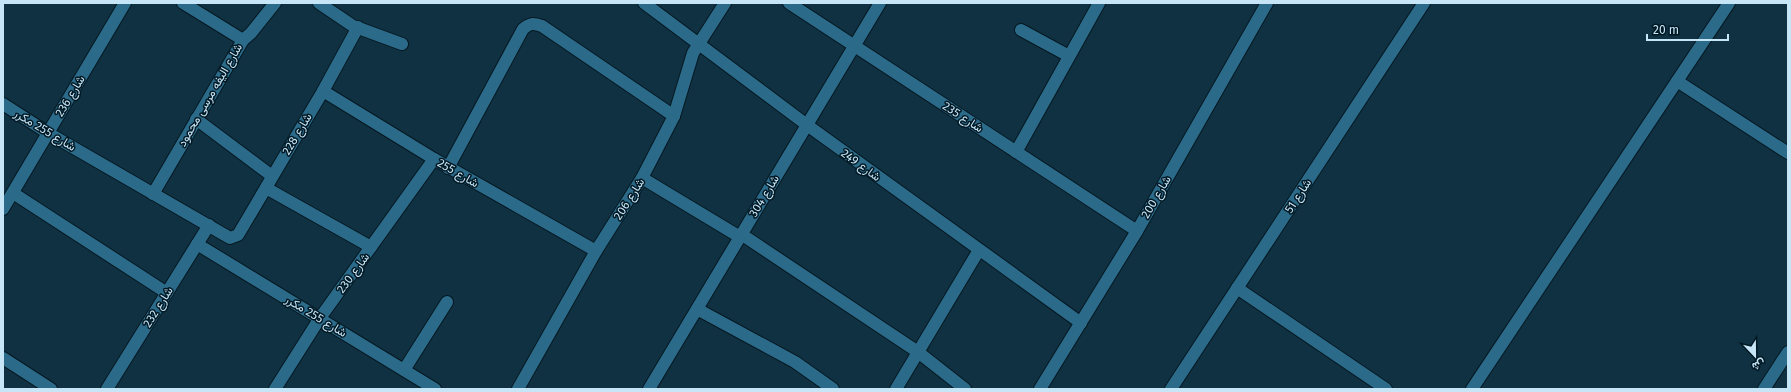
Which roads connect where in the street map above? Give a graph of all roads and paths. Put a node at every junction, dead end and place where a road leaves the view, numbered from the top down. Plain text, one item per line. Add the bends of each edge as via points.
1 (125, 3) edge
2 (183, 3) edge
3 (275, 3) edge
4 (319, 3) edge
5 (644, 3) edge
6 (725, 3) edge
7 (789, 3) edge
8 (880, 3) edge
9 (1099, 3) edge
10 (1267, 3) edge
11 (1424, 3) edge
12 (1729, 3) edge
13 (358, 27) junction
14 (1021, 30) dead end
15 (243, 40) junction
16 (699, 43) junction
17 (402, 44) dead end
18 (854, 46) junction
19 (1069, 56) junction
20 (1677, 81) junction
21 (323, 91) junction
22 (3, 104) edge
23 (674, 116) junction
24 (196, 119) junction
25 (807, 126) junction
26 (48, 133) junction
27 (1016, 152) junction
28 (1788, 153) edge
29 (434, 159) junction
30 (448, 168) junction
31 (272, 176) junction
32 (642, 178) junction
33 (266, 188) junction
34 (13, 193) junction
35 (153, 194) junction
36 (3, 210) edge
37 (208, 225) junction
38 (1137, 231) junction
39 (741, 235) junction
40 (234, 238) joint
41 (197, 244) junction
42 (371, 247) junction
43 (979, 250) junction
44 (596, 251) junction
45 (1237, 288) junction
46 (167, 293) junction
47 (447, 302) dead end
48 (697, 309) junction
49 (320, 318) junction
50 (1081, 323) junction
51 (918, 352) junction
52 (1788, 352) edge
53 (3, 358) edge
54 (404, 370) junction
55 (46, 388) edge
56 (108, 389) edge
57 (275, 389) edge
58 (435, 389) edge
59 (518, 389) edge
60 (649, 389) edge
61 (833, 389) edge
62 (896, 389) edge
63 (965, 389) edge
64 (1040, 389) edge
65 (1172, 389) edge
66 (1386, 389) edge
67 (1472, 389) edge
68 (1764, 389) edge

1 - 26 street, شارع 236
2 - 15 street
3 - 15 street, شارع اليفه مرسى محمود
4 - 13 street
5 - 16 street, شارع 249
6 - 16 street, شارع 206
7 - 18 street, شارع 235
8 - 18 street, شارع 304
9 - 19 street
10 - 38 street, شارع 200
11 - 45 street, شارع 51
12 - 20 street
13 - 17 street
13 - 21 street, شارع 228
14 - 19 street
15 - 24 street, شارع اليفه مرسى محمود
16 - 23 street, شارع 206 via 693,53
16 - 25 street, شارع 249
18 - 25 street, شارع 304
18 - 27 street, شارع 235
19 - 27 street
20 - 28 street
20 - 67 street
21 - 29 street, شارع 255
21 - 31 street, شارع 228
22 - 26 street, شارع 255 مكرر
23 - 30 street via 542,26 529,24 523,29
23 - 32 street, شارع 206
24 - 31 street
24 - 35 street, شارع اليفه مرسى محمود
25 - 39 street, شارع 304
25 - 43 street, شارع 249
26 - 34 street, شارع 236
26 - 35 street, شارع 255 مكرر
27 - 38 street, شارع 235
29 - 30 street, شارع 255
29 - 42 street, شارع 230
30 - 44 street, شارع 255
31 - 33 street, شارع 228
32 - 39 street
32 - 44 street, شارع 206
33 - 40 street, شارع 228
33 - 42 street
34 - 36 street, شارع 236
34 - 46 street
35 - 37 street, شارع 255 مكرر
37 - 40 street, شارع 255 مكرر
37 - 41 street, شارع 232
38 - 50 street, شارع 200
39 - 48 street, شارع 304
39 - 51 street
41 - 46 street, شارع 232
41 - 49 street, شارع 255 مكرر
42 - 49 street, شارع 230
43 - 50 street, شارع 249
43 - 51 street
44 - 59 street, شارع 206
45 - 65 street, شارع 51
45 - 66 street
46 - 56 street, شارع 232
47 - 54 street
48 - 60 street, شارع 304
48 - 61 street via 795,362
49 - 54 street, شارع 255 مكرر
49 - 57 street, شارع 230
50 - 64 street, شارع 200
51 - 62 street
51 - 63 street
52 - 68 street
53 - 55 street
54 - 58 street, شارع 255 مكرر

